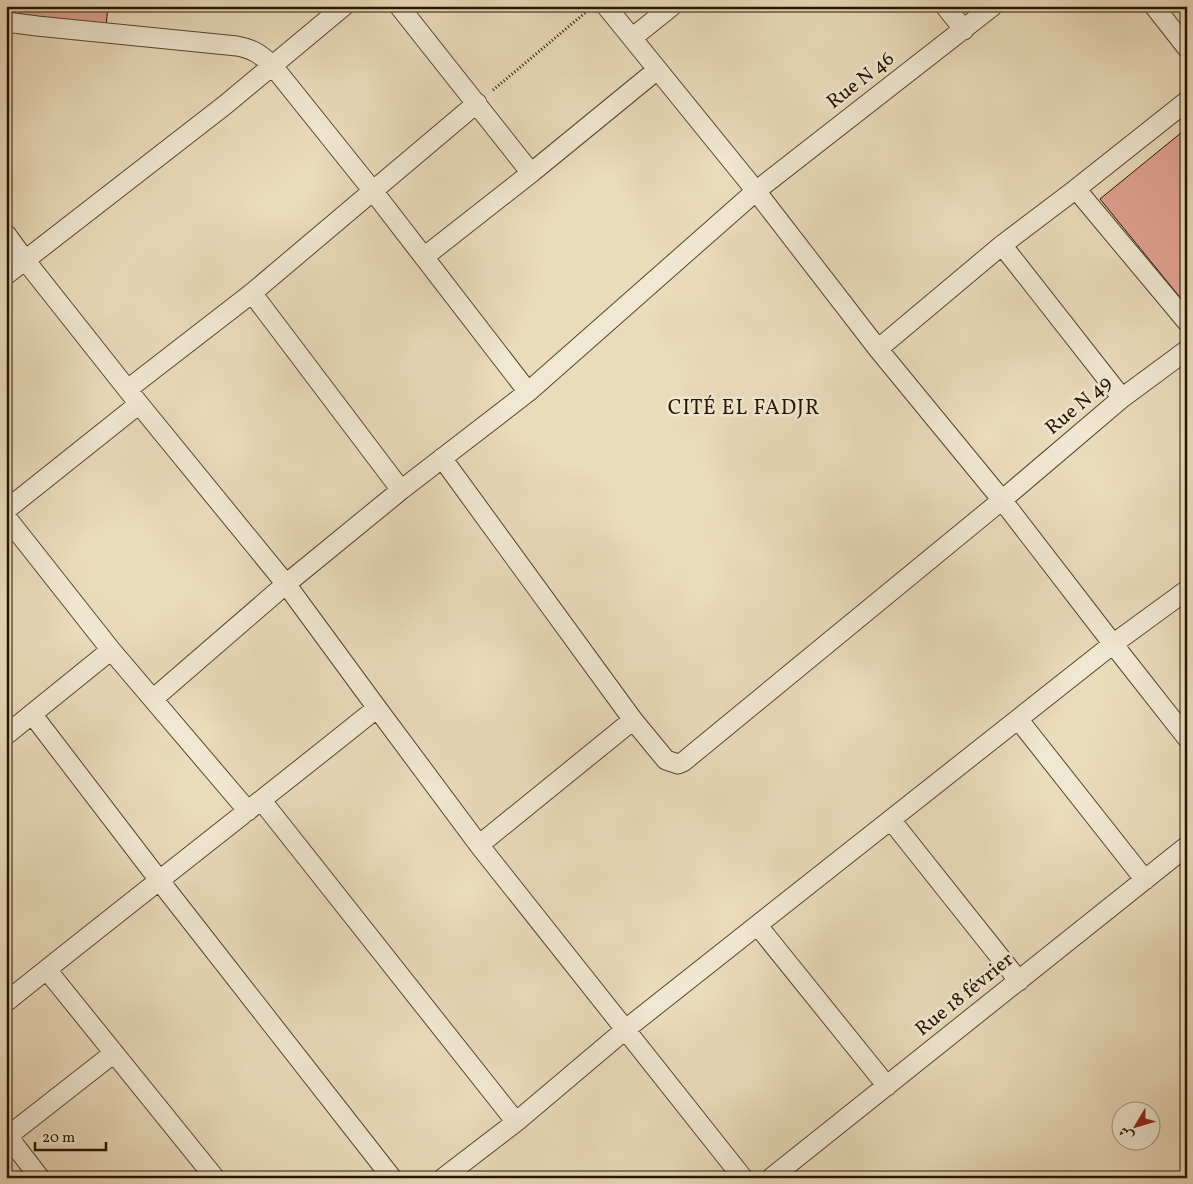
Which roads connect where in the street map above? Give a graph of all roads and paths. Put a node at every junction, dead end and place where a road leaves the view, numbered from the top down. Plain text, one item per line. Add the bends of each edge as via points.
1 (344, 6) edge
2 (399, 6) edge
3 (672, 6) edge
4 (945, 6) edge
5 (993, 6) edge
6 (1154, 6) edge
7 (598, 7) edge
8 (6, 22) edge
9 (964, 30) junction
10 (632, 38) junction
11 (1187, 48) edge
12 (272, 65) junction
13 (657, 70) junction
14 (1187, 101) edge
15 (477, 104) junction
16 (531, 172) junction
17 (1076, 189) junction
18 (373, 191) junction
19 (756, 191) junction
20 (6, 234) edge
21 (1002, 245) junction
22 (424, 257) junction
23 (25, 260) junction
24 (6, 275) edge
25 (252, 292) junction
26 (1187, 322) edge
27 (878, 349) junction
28 (1187, 350) edge
29 (528, 392) junction
30 (133, 396) junction
31 (1122, 398) junction
32 (442, 458) junction
33 (401, 490) junction
34 (1002, 500) junction
35 (6, 510) edge
36 (6, 518) edge
37 (286, 584) junction
38 (1187, 590) edge
39 (1113, 644) junction
40 (111, 650) junction
41 (153, 699) junction
42 (377, 708) junction
43 (32, 714) junction
44 (1018, 719) junction
45 (633, 720) junction
46 (6, 735) edge
47 (1187, 738) edge
48 (255, 806) junction
49 (891, 820) junction
50 (479, 844) junction
51 (1187, 846) edge
52 (159, 880) junction
53 (1144, 880) junction
54 (758, 926) junction
55 (47, 970) junction
56 (1019, 981) junction
57 (6, 1002) edge
58 (626, 1029) junction
59 (114, 1053) junction
60 (887, 1086) junction
61 (516, 1122) junction
62 (7, 1135) edge
63 (40, 1178) edge
64 (215, 1178) edge
65 (392, 1178) edge
66 (443, 1178) edge
67 (744, 1178) edge
68 (771, 1178) edge

1 - 12 street
2 - 15 street
3 - 10 street
4 - 9 street
5 - 9 street, Rue N 46
6 - 11 street
7 - 10 street
7 - 15 path
8 - 12 street via 236,46 248,48
9 - 19 street, Rue N 46
10 - 13 street
12 - 18 street
12 - 23 street
13 - 16 street
13 - 19 street
14 - 17 street
15 - 16 street
15 - 18 street
16 - 22 street
17 - 21 street
17 - 26 street
18 - 22 street
18 - 25 street
19 - 27 street
19 - 29 street, Rue N 46
20 - 23 street
21 - 27 street
21 - 31 street
22 - 29 street
23 - 24 street
23 - 30 street
25 - 30 street
25 - 33 street
27 - 34 street
28 - 31 street, Rue N 49
29 - 32 street, Rue N 46
30 - 35 street
30 - 37 street
31 - 34 street, Rue N 49
32 - 33 street, Rue N 46
32 - 45 street, Rue N 49
33 - 37 street, Rue N 46
34 - 39 street
34 - 45 street, Rue N 49 via 684,762 678,764 666,760
36 - 40 street
37 - 41 street, Rue N 46
37 - 42 street
38 - 39 street
39 - 44 street
39 - 47 street
40 - 41 street
40 - 43 street
41 - 48 street
42 - 48 street
42 - 50 street
43 - 46 street
43 - 52 street
44 - 49 street
44 - 53 street
45 - 50 street
48 - 52 street
48 - 61 street
49 - 54 street
49 - 56 street
50 - 58 street
51 - 53 street, Rue 18 février
52 - 55 street
52 - 65 street
53 - 56 street, Rue 18 février
54 - 58 street
54 - 60 street
55 - 57 street
55 - 59 street
56 - 60 street, Rue 18 février
58 - 61 street
58 - 67 street
59 - 62 street
59 - 64 street
60 - 68 street, Rue 18 février
61 - 66 street
62 - 63 street

